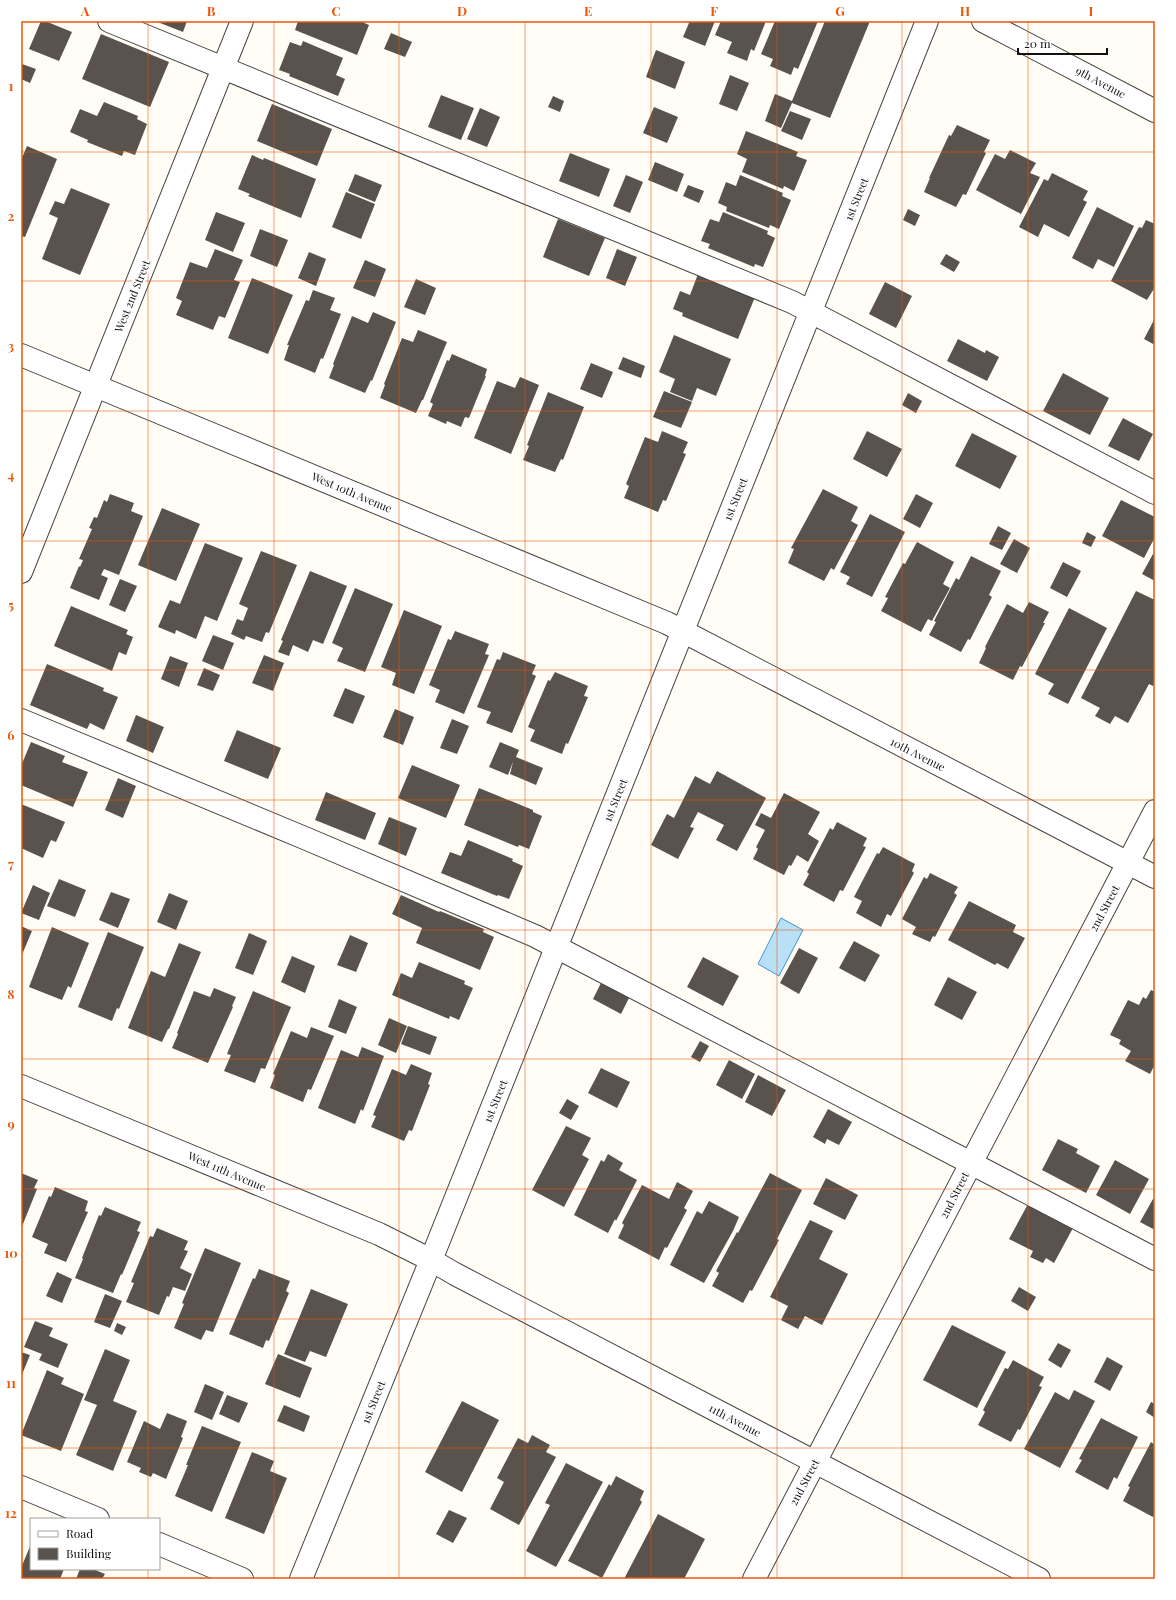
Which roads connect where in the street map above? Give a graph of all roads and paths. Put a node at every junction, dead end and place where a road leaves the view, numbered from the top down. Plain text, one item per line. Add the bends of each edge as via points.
1 (109, 21) edge
2 (242, 21) edge
3 (927, 21) edge
4 (983, 21) edge
5 (223, 67) junction
6 (1155, 110) edge
7 (811, 312) junction
8 (21, 355) edge
9 (96, 386) junction
10 (1155, 493) edge
11 (21, 572) edge
12 (682, 631) junction
13 (21, 720) edge
14 (1155, 811) edge
15 (1128, 863) junction
16 (1155, 877) edge
17 (557, 947) junction
18 (21, 1086) edge
19 (970, 1163) junction
20 (1155, 1259) edge
21 (431, 1260) junction
22 (815, 1462) junction
23 (21, 1487) edge
24 (96, 1518) edge
25 (160, 1544) edge
26 (242, 1579) edge
27 (301, 1579) edge
28 (754, 1579) edge
29 (1039, 1579) edge

1 - 5 street
2 - 5 street, West 2nd Street
3 - 7 street, 1st Street
4 - 6 street, 9th Avenue
5 - 7 street via 766,291
5 - 9 street, West 2nd Street
7 - 10 street
7 - 12 street, 1st Street
8 - 9 street, West 10th Avenue
9 - 11 street, West 2nd Street
9 - 12 street, West 10th Avenue
12 - 15 street, 10th Avenue
12 - 17 street, 1st Street
13 - 17 street via 501,920
14 - 15 street, 2nd Street
15 - 16 street, 10th Avenue
15 - 19 street, 2nd Street
17 - 19 street
17 - 21 street, 1st Street
18 - 21 street, West 11th Avenue via 379,1234
19 - 20 street
19 - 22 street, 2nd Street
21 - 22 street, 11th Avenue
21 - 27 street, 1st Street
22 - 28 street, 2nd Street
22 - 29 street, 11th Avenue
23 - 24 street
25 - 26 street

